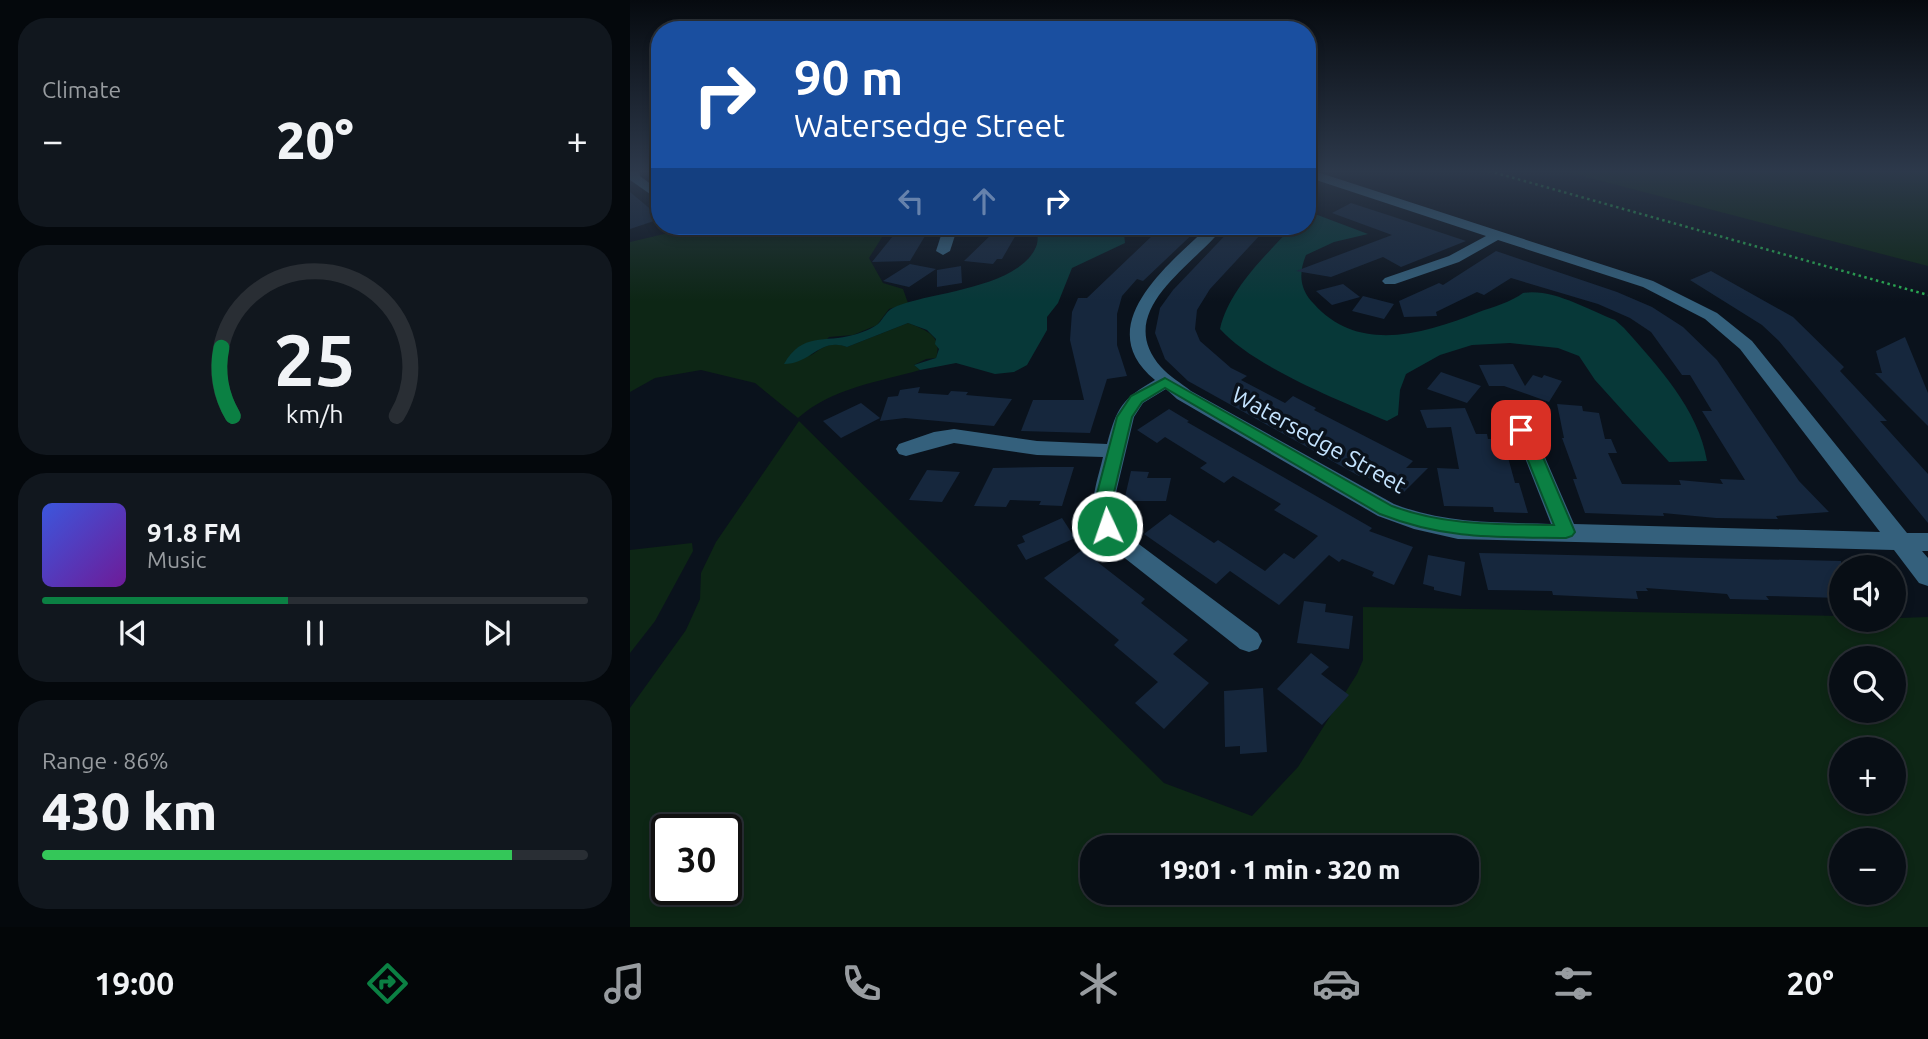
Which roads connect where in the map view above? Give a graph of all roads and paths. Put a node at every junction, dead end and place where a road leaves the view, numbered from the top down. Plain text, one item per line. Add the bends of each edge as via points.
1 (1433, 214) edge
2 (1640, 214) edge
3 (948, 235) edge
4 (1208, 235) edge
5 (1497, 235) junction
6 (943, 251) dead end
7 (1390, 281) dead end
8 (1928, 295) edge
9 (1165, 382) junction
10 (1510, 413) dead end
11 (905, 449) dead end
12 (1115, 451) junction
13 (1566, 532) junction
14 (1901, 541) junction
15 (1928, 542) edge
16 (1928, 576) edge
17 (1249, 640) dead end

1 - 5 street
2 - 8 path
3 - 6 street
4 - 9 street, Watersedge Street via 1151,293 1139,314 1142,352
5 - 7 street via 1454,259
5 - 14 street via 1655,287 1730,330
9 - 12 street via 1129,408
9 - 13 street, Watersedge Street via 1386,510 1414,521 1458,530
10 - 13 street via 1531,448
11 - 12 street via 954,436 1037,448
12 - 17 street via 1103,513 1114,537
13 - 14 street, Watersedge Street
14 - 15 street, Watersedge Street
14 - 16 street

